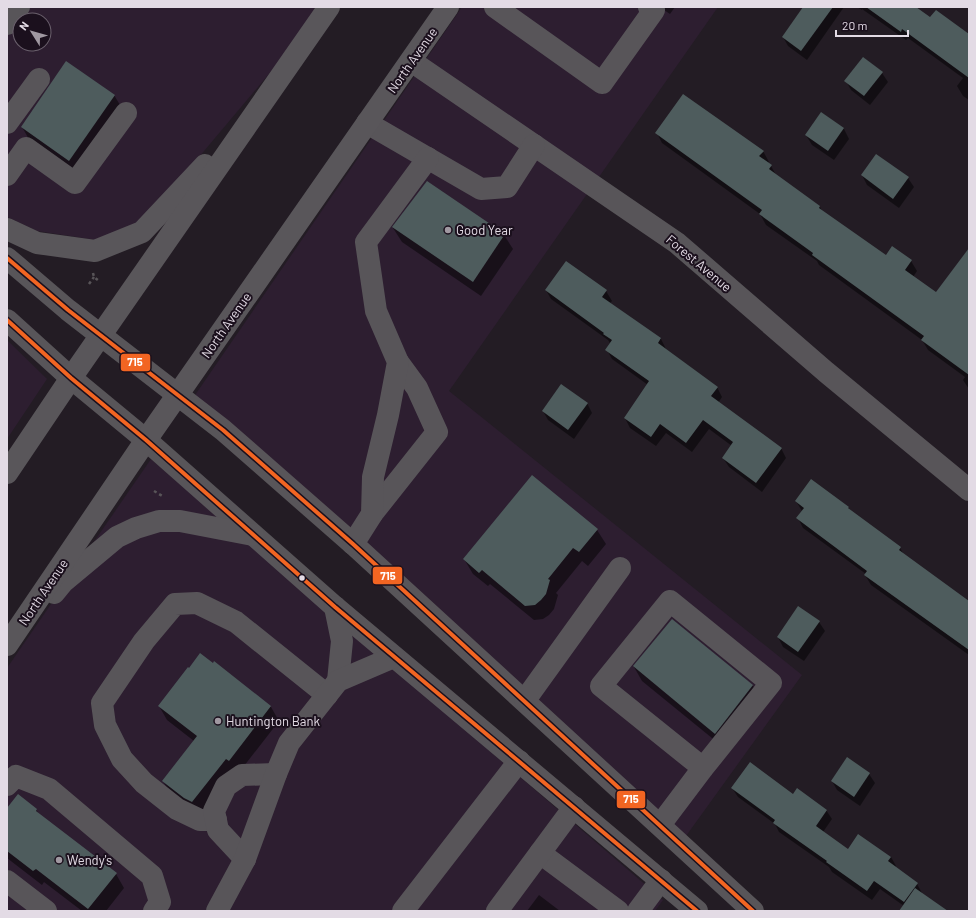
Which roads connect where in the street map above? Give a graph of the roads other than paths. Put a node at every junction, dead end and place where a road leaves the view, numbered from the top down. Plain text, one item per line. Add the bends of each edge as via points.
1 (19, 7) edge
2 (328, 7) edge
3 (448, 7) edge
4 (494, 7) edge
5 (649, 7) edge
6 (7, 24) edge
7 (297, 53) junction
8 (411, 60) junction
9 (39, 79) dead end
10 (126, 113) dead end
11 (7, 123) edge
12 (367, 123) junction
13 (7, 134) edge
14 (534, 145) junction
15 (26, 148) junction
16 (428, 158) junction
17 (7, 175) edge
18 (7, 229) edge
19 (7, 258) edge
20 (7, 320) edge
21 (100, 336) junction
22 (398, 362) junction
23 (71, 378) junction
24 (178, 394) junction
25 (146, 440) junction
26 (7, 473) edge
27 (969, 490) edge
28 (372, 514) junction
29 (253, 535) junction
30 (353, 544) junction
31 (620, 568) dead end
32 (335, 607) junction
33 (7, 646) edge
34 (394, 657) junction
35 (333, 688) junction
36 (525, 700) junction
37 (519, 761) junction
38 (703, 768) junction
39 (276, 774) junction
40 (7, 785) edge
41 (574, 807) junction
42 (216, 820) junction
43 (660, 824) junction
44 (540, 853) junction
45 (245, 859) junction
46 (661, 880) junction
47 (7, 881) edge
48 (46, 911) edge
49 (154, 911) edge
50 (217, 911) edge
51 (403, 911) edge
52 (497, 911) edge
53 (618, 911) edge
54 (638, 911) edge
55 (697, 911) edge
56 (753, 911) edge

1 - 6 street
2 - 7 main road
3 - 8 main road, North Avenue
4 - 5 street via 602,83 654,10
7 - 18 main road via 202,170 142,232 95,250 37,243
7 - 21 main road
8 - 12 main road, North Avenue
8 - 14 street, Forest Avenue
9 - 11 street
10 - 15 street via 75,183
12 - 16 street
12 - 24 main road, North Avenue
13 - 15 street
14 - 16 street via 507,187 481,189
14 - 27 street, Forest Avenue via 677,243 826,372
15 - 17 street
16 - 22 street via 366,242 376,311
19 - 21 street
20 - 23 street
21 - 23 main road
21 - 24 street
22 - 28 street via 373,477
22 - 28 street via 417,388 437,432
23 - 25 street
23 - 26 main road
24 - 25 main road, North Avenue
24 - 30 street
25 - 29 street
25 - 33 main road, North Avenue
28 - 30 street
29 - 32 street
29 - 33 main road via 180,521 159,521 136,528 117,537 63,582
30 - 36 street
31 - 36 street
32 - 34 street
32 - 35 street via 342,641
34 - 35 street
34 - 37 street
35 - 39 street via 289,743
35 - 42 street via 236,622 197,603 175,604 144,642 102,703 105,725 122,759 144,784 177,809 200,820
36 - 43 street
37 - 41 street
37 - 51 street
38 - 38 street via 771,683 670,601 601,686
38 - 43 street
39 - 42 street via 242,775 226,786 214,811
39 - 45 street
40 - 49 street via 16,776 50,789 152,876 160,902
41 - 44 street
41 - 46 street
42 - 45 street via 218,830
43 - 56 street
44 - 52 street
44 - 53 street
45 - 50 street
46 - 54 street
46 - 55 street
47 - 48 street

